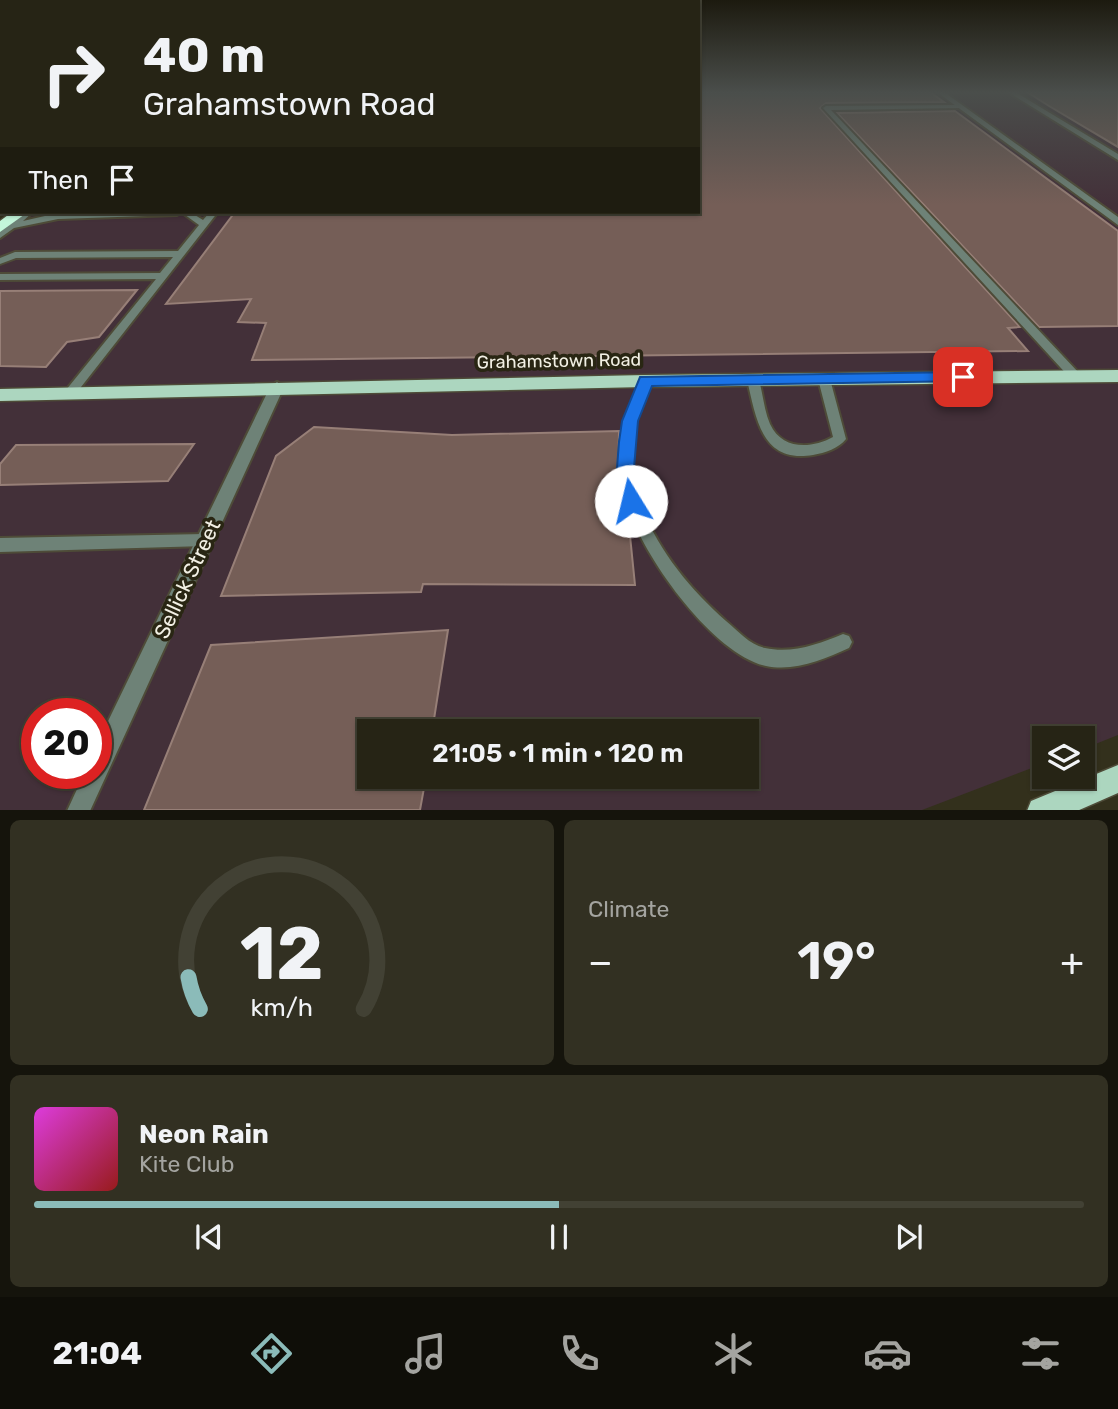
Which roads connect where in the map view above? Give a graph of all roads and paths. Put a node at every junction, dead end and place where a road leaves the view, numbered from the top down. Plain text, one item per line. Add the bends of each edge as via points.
1 (847, 130) edge
2 (992, 130) edge
3 (1072, 130) edge
4 (1118, 158) edge
5 (19, 214) edge
6 (26, 214) edge
7 (118, 214) edge
8 (188, 214) edge
9 (212, 214) edge
10 (1118, 222) edge
11 (204, 224) junction
12 (5, 227) edge
13 (0, 235) edge
14 (181, 254) junction
15 (0, 261) edge
16 (163, 276) junction
17 (0, 277) edge
18 (1075, 376) junction
19 (1118, 376) edge
20 (824, 379) junction
21 (753, 380) junction
22 (645, 381) junction
23 (277, 387) junction
24 (70, 393) junction
25 (0, 395) edge
26 (205, 540) junction
27 (0, 545) edge
28 (843, 642) dead end
29 (112, 738) edge
30 (1118, 779) edge
31 (88, 789) edge
32 (78, 810) edge
33 (1041, 810) edge

1 - 18 lane
2 - 10 street
3 - 4 street
5 - 12 highway
6 - 12 lane
7 - 12 lane via 58,216
8 - 11 lane
9 - 11 lane
11 - 14 lane
12 - 13 lane
14 - 15 lane via 15,255
14 - 16 lane
16 - 17 lane
16 - 24 lane
18 - 19 main road, Grahamstown Road
18 - 20 main road, Grahamstown Road
20 - 21 main road, Grahamstown Road
20 - 21 lane via 840,439 814,452 788,449 773,439 765,427
21 - 22 main road, Grahamstown Road
22 - 23 main road, Grahamstown Road
22 - 28 lane via 630,421 625,468 631,501 671,573 700,610 755,654 777,660 825,651
23 - 24 main road, Grahamstown Road
23 - 26 street, Sellick Street
24 - 25 main road, Grahamstown Road
26 - 27 lane
26 - 29 street, Sellick Street
30 - 33 main road
31 - 32 street, Sellick Street

